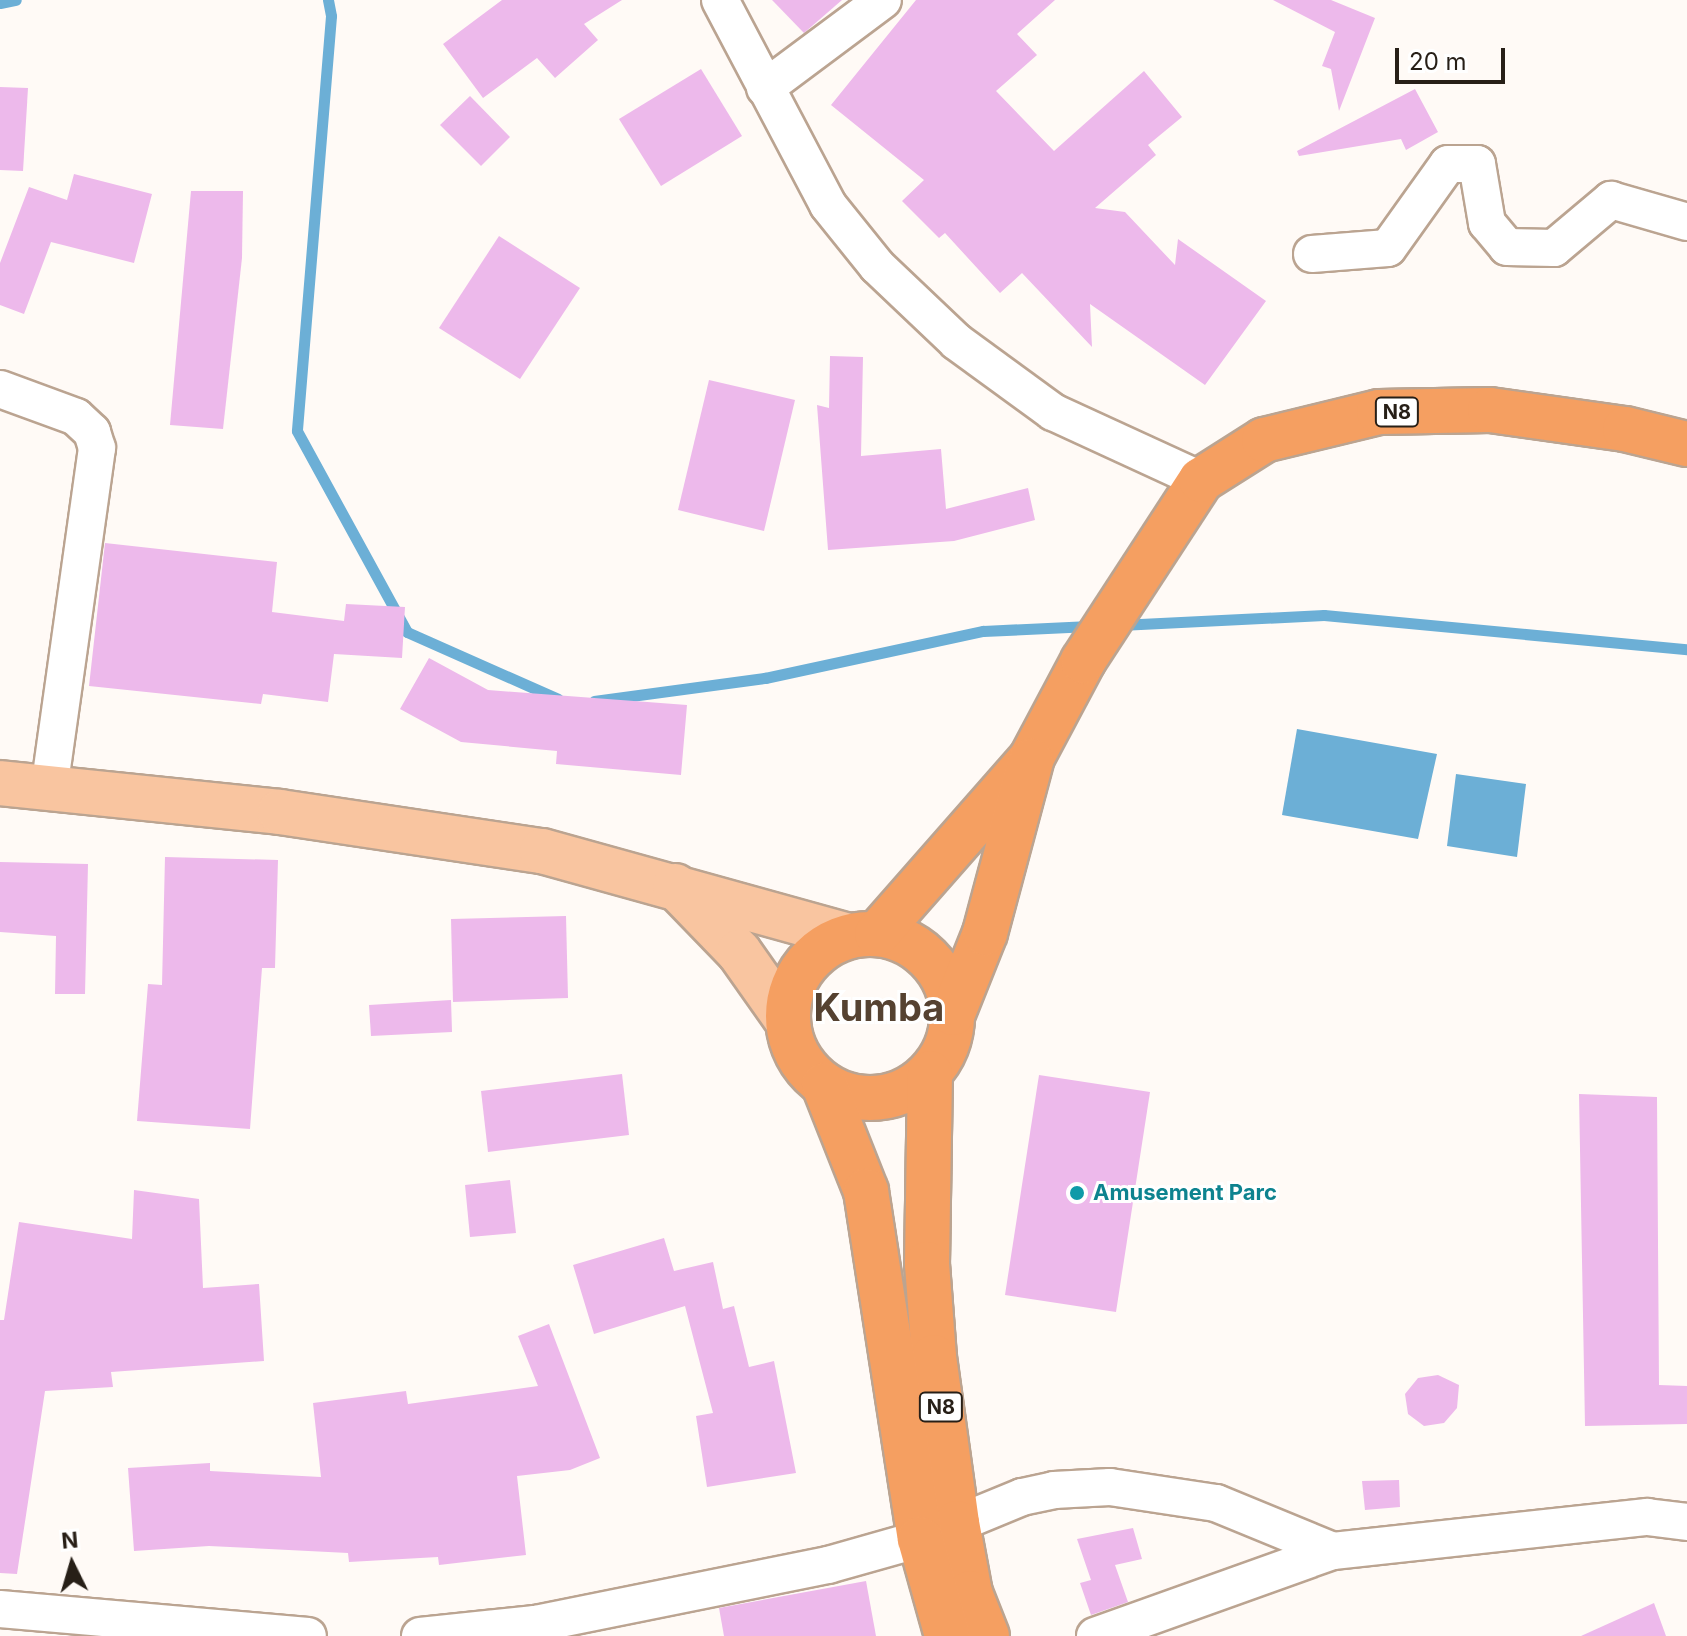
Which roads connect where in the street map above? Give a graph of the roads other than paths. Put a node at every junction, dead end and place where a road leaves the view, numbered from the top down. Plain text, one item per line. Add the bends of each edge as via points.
1 (720, 0) edge
2 (883, 0) edge
3 (765, 88) junction
4 (1687, 222) edge
5 (1312, 254) dead end
6 (0, 389) edge
7 (1687, 444) edge
8 (1201, 480) junction
9 (1031, 759) junction
10 (0, 783) edge
11 (49, 788) junction
12 (673, 884) junction
13 (863, 935) junction
14 (953, 1013) junction
15 (787, 1020) junction
16 (930, 1073) junction
17 (824, 1085) junction
18 (1687, 1522) edge
19 (938, 1531) junction
20 (1333, 1551) junction
21 (0, 1609) edge
22 (308, 1636) edge
23 (420, 1636) edge
24 (947, 1636) edge
25 (987, 1636) edge
26 (1095, 1636) edge

1 - 3 street
2 - 3 street
3 - 8 street via 828,205 877,266 957,342 1053,412
4 - 5 street via 1611,200 1554,248 1507,247 1487,223 1477,164 1448,164 1388,248
6 - 11 street via 76,417 92,432 97,448
7 - 8 highway, N8 via 1625,429 1490,410 1379,412 1264,440
8 - 9 highway, N8 via 1153,546
9 - 13 highway, N8
9 - 14 highway, N8 via 985,933
10 - 11 main road
11 - 12 main road via 280,812 526,848
12 - 13 main road
12 - 15 main road via 739,952
13 - 14 highway via 906,942 930,959 947,984
13 - 15 highway via 823,948 804,968 791,992
14 - 16 highway via 952,1035
15 - 17 highway via 792,1045
16 - 17 highway via 907,1091 879,1098 849,1096
16 - 19 highway, N8 via 927,1264
17 - 19 highway, N8 via 866,1191
18 - 20 street via 1647,1517
19 - 20 street via 1022,1497 1110,1487 1216,1503
19 - 23 street via 828,1565 535,1624
19 - 24 highway, N8
19 - 25 highway, N8
20 - 26 street
21 - 22 street

